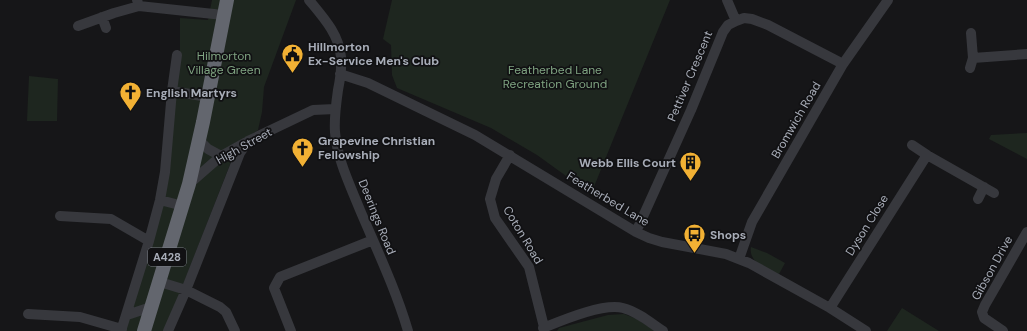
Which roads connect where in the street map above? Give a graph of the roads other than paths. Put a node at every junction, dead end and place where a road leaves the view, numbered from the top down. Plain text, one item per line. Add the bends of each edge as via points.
1 (226, 0) edge
2 (309, 0) edge
3 (727, 0) edge
4 (888, 0) edge
5 (138, 3) edge
6 (223, 15) junction
7 (102, 18) junction
8 (736, 21) junction
9 (78, 26) dead end
10 (106, 28) dead end
11 (971, 33) dead end
12 (1027, 54) edge
13 (177, 55) dead end
14 (843, 64) junction
15 (340, 74) junction
16 (172, 91) junction
17 (208, 97) junction
18 (335, 109) junction
19 (199, 140) junction
20 (248, 141) junction
21 (912, 145) dead end
22 (510, 155) junction
23 (927, 155) junction
24 (221, 156) junction
25 (190, 184) junction
26 (984, 187) junction
27 (994, 193) dead end
28 (978, 199) dead end
29 (160, 200) junction
30 (183, 206) junction
31 (60, 216) dead end
32 (636, 232) junction
33 (1027, 232) edge
34 (373, 240) junction
35 (149, 241) junction
36 (739, 259) junction
37 (160, 282) junction
38 (186, 290) junction
39 (151, 307) junction
40 (830, 308) junction
41 (28, 314) dead end
42 (127, 315) junction
43 (544, 329) edge
44 (122, 330) edge
45 (144, 331) edge
46 (168, 331) edge
47 (235, 331) edge
48 (291, 331) edge
49 (408, 331) edge
50 (663, 331) edge
51 (866, 331) edge
52 (1003, 331) edge

1 - 6 highway, A428
2 - 15 street, Deerings Road via 328,23 336,40 341,57
3 - 8 street
4 - 14 street, Bromwich Road
5 - 6 street
5 - 7 street
6 - 17 highway, A428
7 - 9 street
7 - 10 street
8 - 14 street via 744,18 768,24
8 - 32 street, Pettiver Crescent via 728,25 723,32
11 - 12 street via 971,63
13 - 16 street
14 - 36 street, Bromwich Road via 752,222
15 - 18 street, Deerings Road
15 - 22 street, Featherbed Lane via 368,83 475,135
16 - 17 street
16 - 29 street
17 - 19 highway, A428
18 - 20 street, High Street via 313,110
18 - 34 street, Deerings Road via 335,133 339,156
19 - 24 street
19 - 25 highway, A428
20 - 24 street, High Street
20 - 38 street via 240,153
21 - 23 street
22 - 32 street, Featherbed Lane
22 - 43 street, Coton Road via 496,179 490,199 495,218 529,267
23 - 26 street
23 - 40 street, Dyson Close
24 - 25 street, High Street
25 - 30 highway, A428
26 - 27 street
26 - 28 street
29 - 30 street
29 - 35 street
30 - 37 highway, A428
31 - 35 street via 111,219
32 - 36 street, Featherbed Lane via 662,242 726,254
33 - 52 street, Gibson Drive via 982,312 984,318
34 - 48 street via 280,277 274,288
34 - 49 street, Deerings Road
35 - 42 street
36 - 40 street, Featherbed Lane via 749,262
37 - 38 street
37 - 39 highway, A428
38 - 46 street
38 - 47 street via 226,312
39 - 42 street
39 - 45 highway, A428
40 - 51 street, Featherbed Lane
41 - 44 street via 80,317
42 - 44 street
43 - 50 street via 576,316 615,307 635,313

